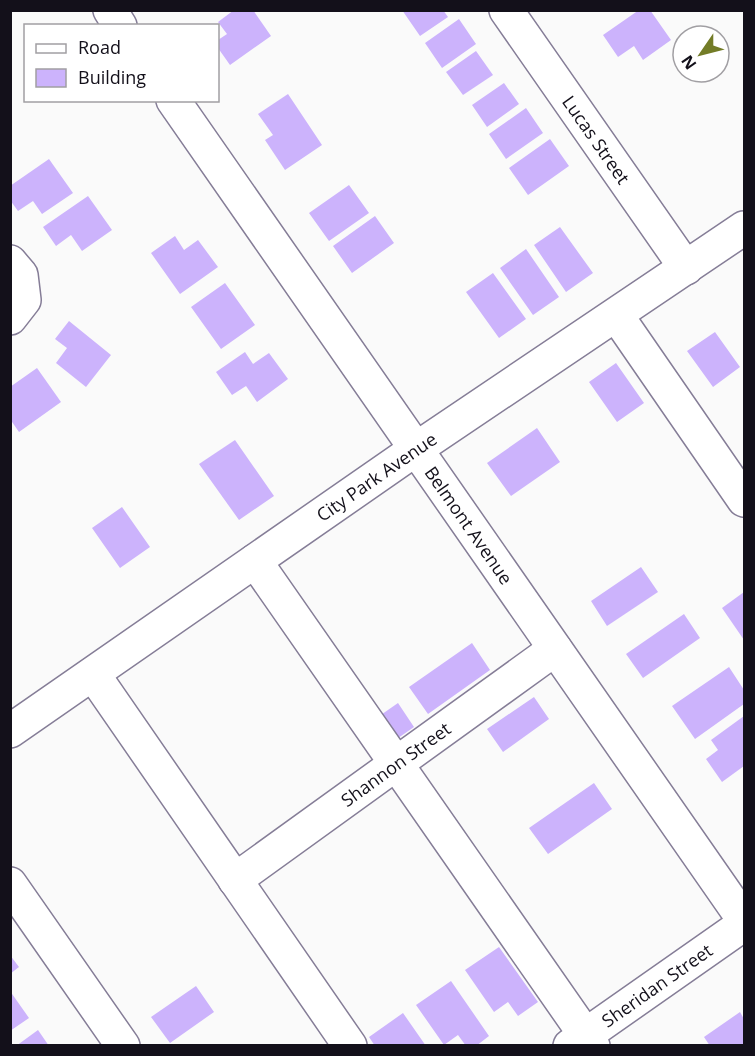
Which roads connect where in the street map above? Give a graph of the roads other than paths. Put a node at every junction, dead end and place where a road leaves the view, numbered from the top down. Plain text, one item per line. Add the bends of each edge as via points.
1 (110, 10) edge
2 (506, 10) edge
3 (119, 24) edge
4 (174, 102) edge
5 (744, 228) edge
6 (10, 262) edge
7 (686, 268) junction
8 (616, 316) junction
9 (10, 318) edge
10 (416, 449) junction
11 (744, 500) edge
12 (255, 561) junction
13 (555, 649) junction
14 (93, 674) junction
15 (10, 731) edge
16 (396, 764) junction
17 (235, 880) junction
18 (10, 884) edge
19 (744, 922) edge
20 (583, 1042) edge
21 (123, 1046) edge
22 (350, 1046) edge

1 - 3 street
2 - 7 street, Lucas Street
4 - 10 street, Belmont Avenue
5 - 7 street, City Park Avenue
6 - 9 street via 21,275 24,300
7 - 8 street, City Park Avenue
8 - 10 street, City Park Avenue
8 - 11 street
10 - 12 street, City Park Avenue
10 - 13 street, Belmont Avenue
12 - 14 street, City Park Avenue
12 - 16 street
13 - 16 street, Shannon Street
13 - 19 street, Belmont Avenue
14 - 15 street, City Park Avenue
14 - 17 street
16 - 17 street, Shannon Street
16 - 20 street
17 - 22 street
18 - 21 street
19 - 20 street, Sheridan Street

